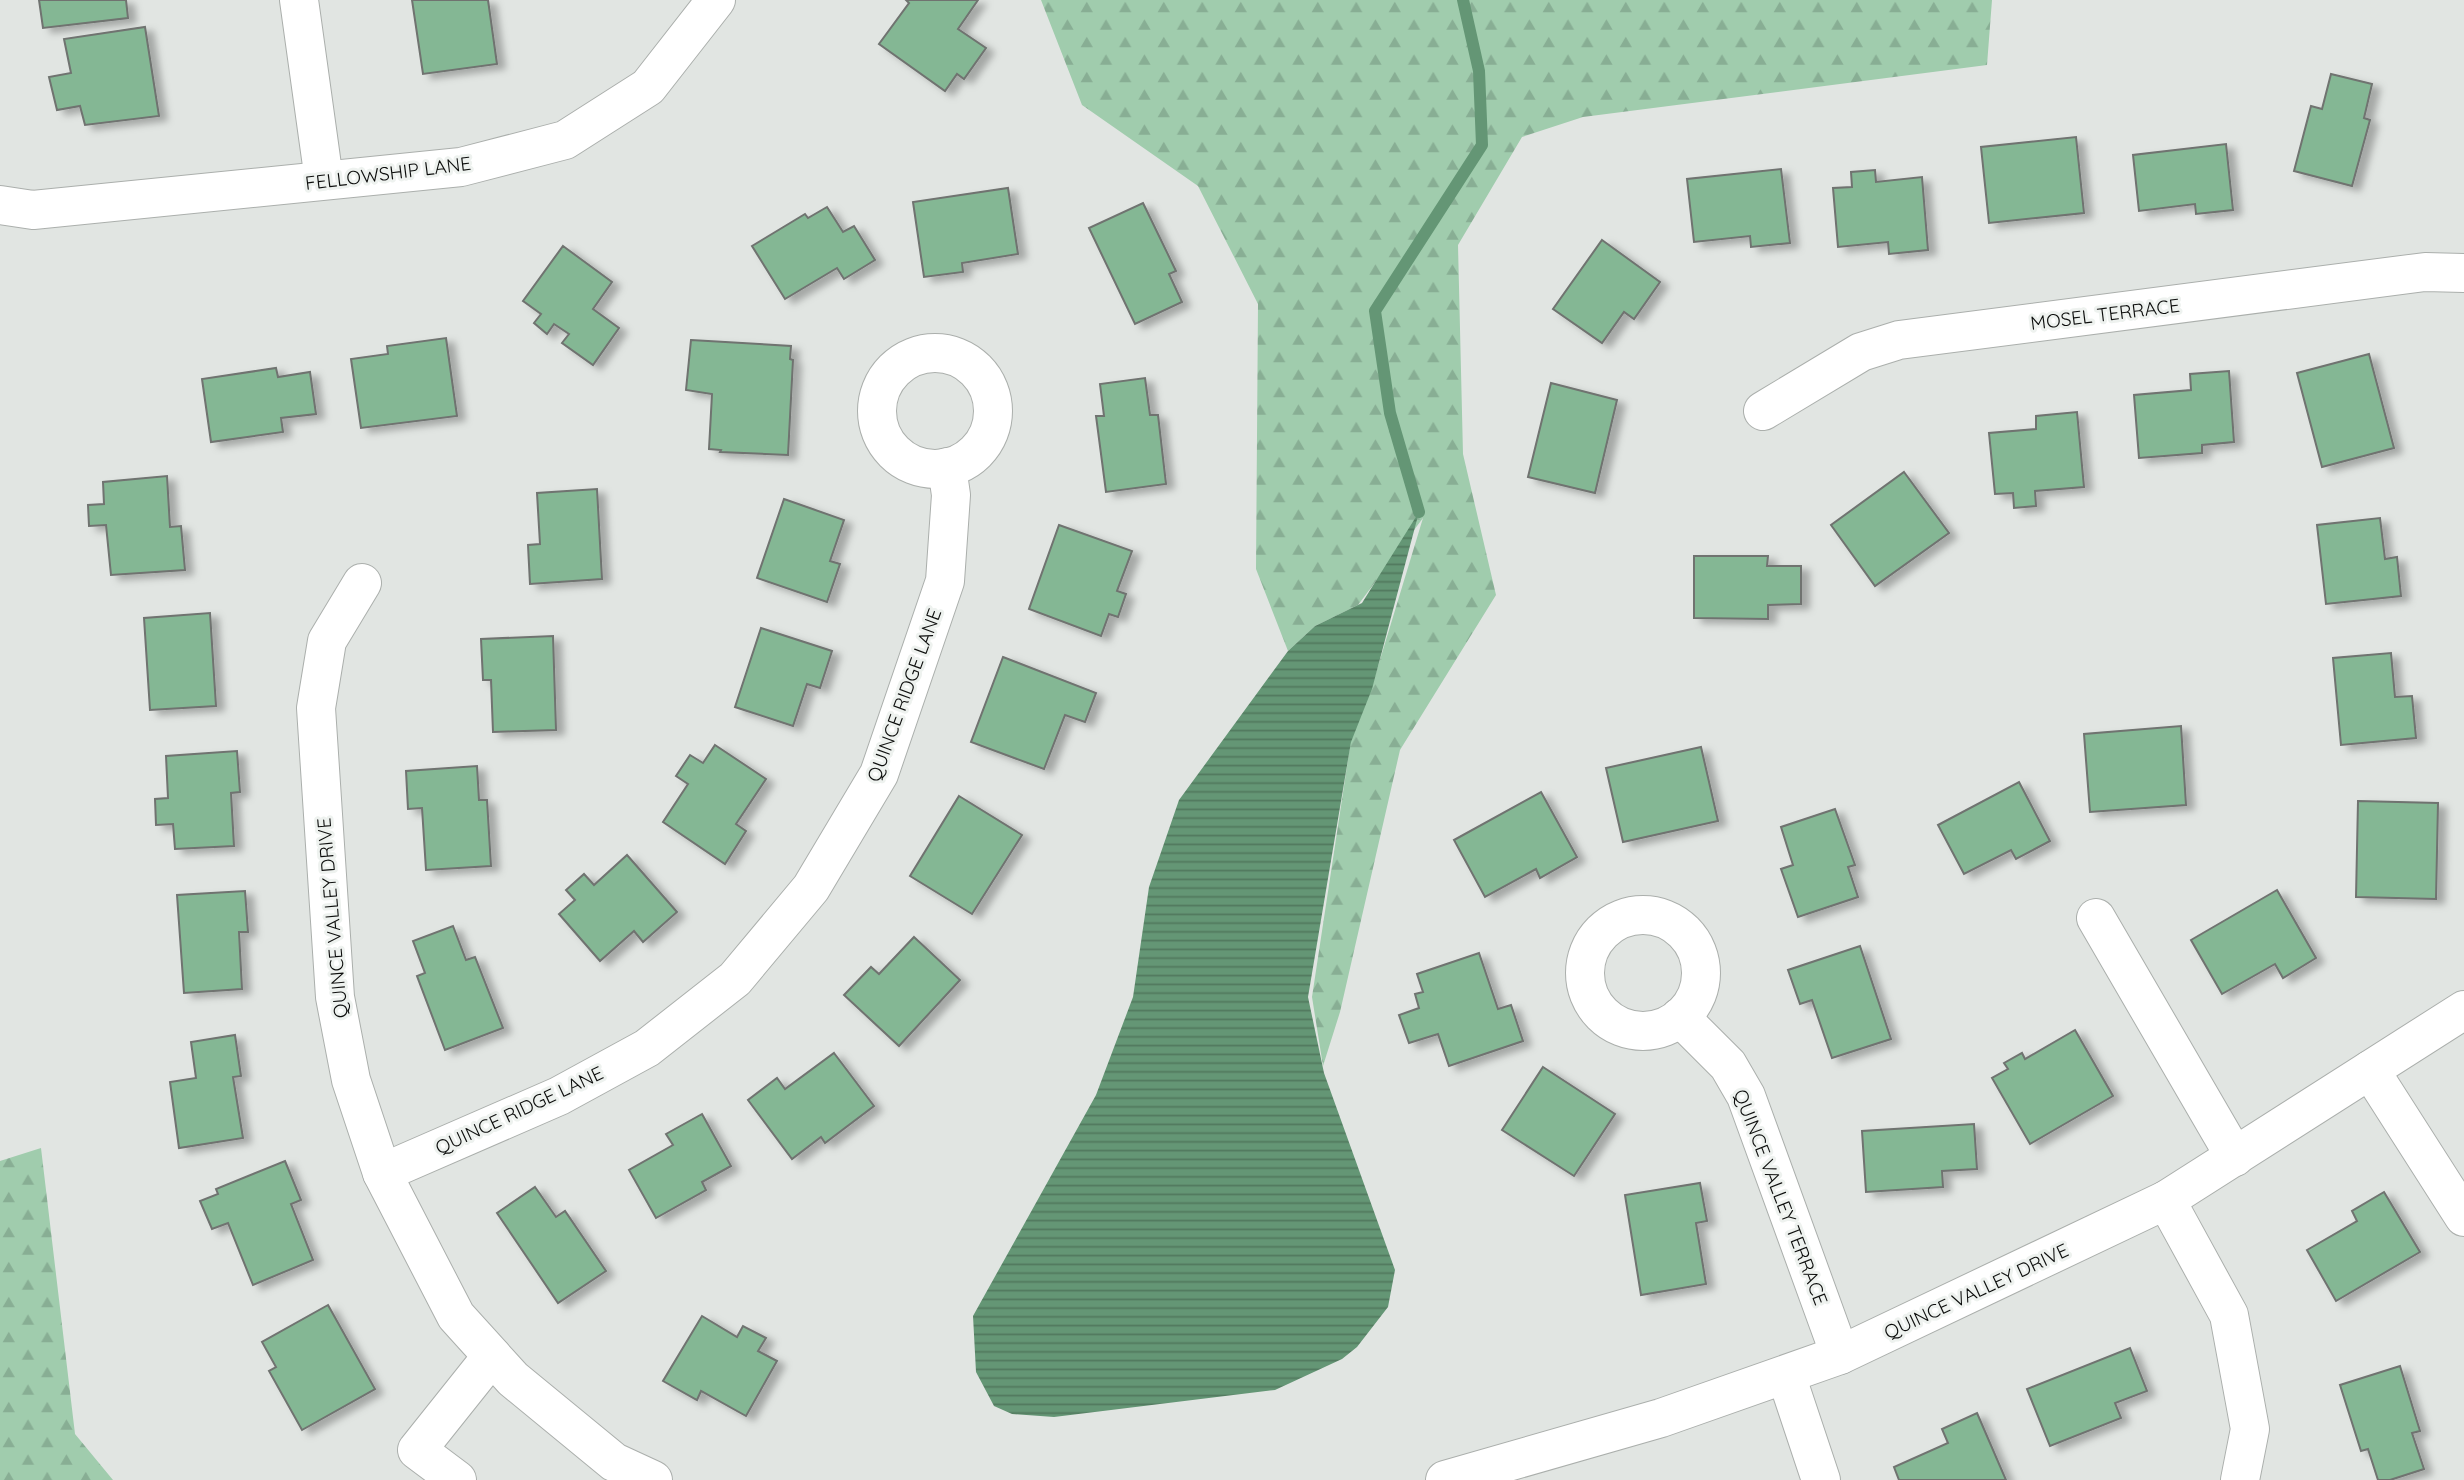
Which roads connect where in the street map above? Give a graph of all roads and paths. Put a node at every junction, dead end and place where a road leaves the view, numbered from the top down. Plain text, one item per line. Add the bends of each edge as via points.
1 (299, 0) edge
2 (716, 0) edge
3 (324, 180) junction
4 (0, 205) edge
5 (2464, 273) edge
6 (1763, 411) dead end
7 (947, 467) dead end
8 (362, 583) dead end
9 (2096, 918) dead end
10 (2464, 1010) edge
11 (1680, 1017) dead end
12 (2370, 1070) junction
13 (2235, 1157) junction
14 (382, 1173) junction
15 (2166, 1200) junction
16 (2464, 1217) edge
17 (1840, 1355) junction
18 (492, 1356) junction
19 (1786, 1375) junction
20 (457, 1480) edge
21 (653, 1480) edge
22 (1445, 1480) edge
23 (1821, 1480) edge
24 (2241, 1480) edge

1 - 3 street
2 - 3 street, FELLOWSHIP LANE via 648,87 565,141 461,167
3 - 4 street, FELLOWSHIP LANE via 33,210
5 - 6 street, MOSEL TERRACE via 2426,272 1899,340 1861,352
7 - 14 street, QUINCE RIDGE LANE via 951,495 944,581 879,774 811,888 735,979 647,1048 559,1096
8 - 14 street, QUINCE VALLEY DRIVE via 327,641 316,708 335,998 351,1080
9 - 13 street
10 - 12 street, QUINCE VALLEY DRIVE
11 - 17 street, QUINCE VALLEY TERRACE via 1728,1065 1746,1096
12 - 13 street, QUINCE VALLEY DRIVE
12 - 16 street
13 - 15 street, QUINCE VALLEY DRIVE
14 - 18 street, QUINCE VALLEY DRIVE via 456,1316
15 - 17 street, QUINCE VALLEY DRIVE
15 - 24 street via 2230,1315 2250,1429
17 - 19 street, QUINCE VALLEY DRIVE
18 - 20 street via 418,1450
18 - 21 street, QUINCE VALLEY DRIVE via 513,1380 614,1462
19 - 22 street, QUINCE VALLEY DRIVE via 1661,1418
19 - 23 street

